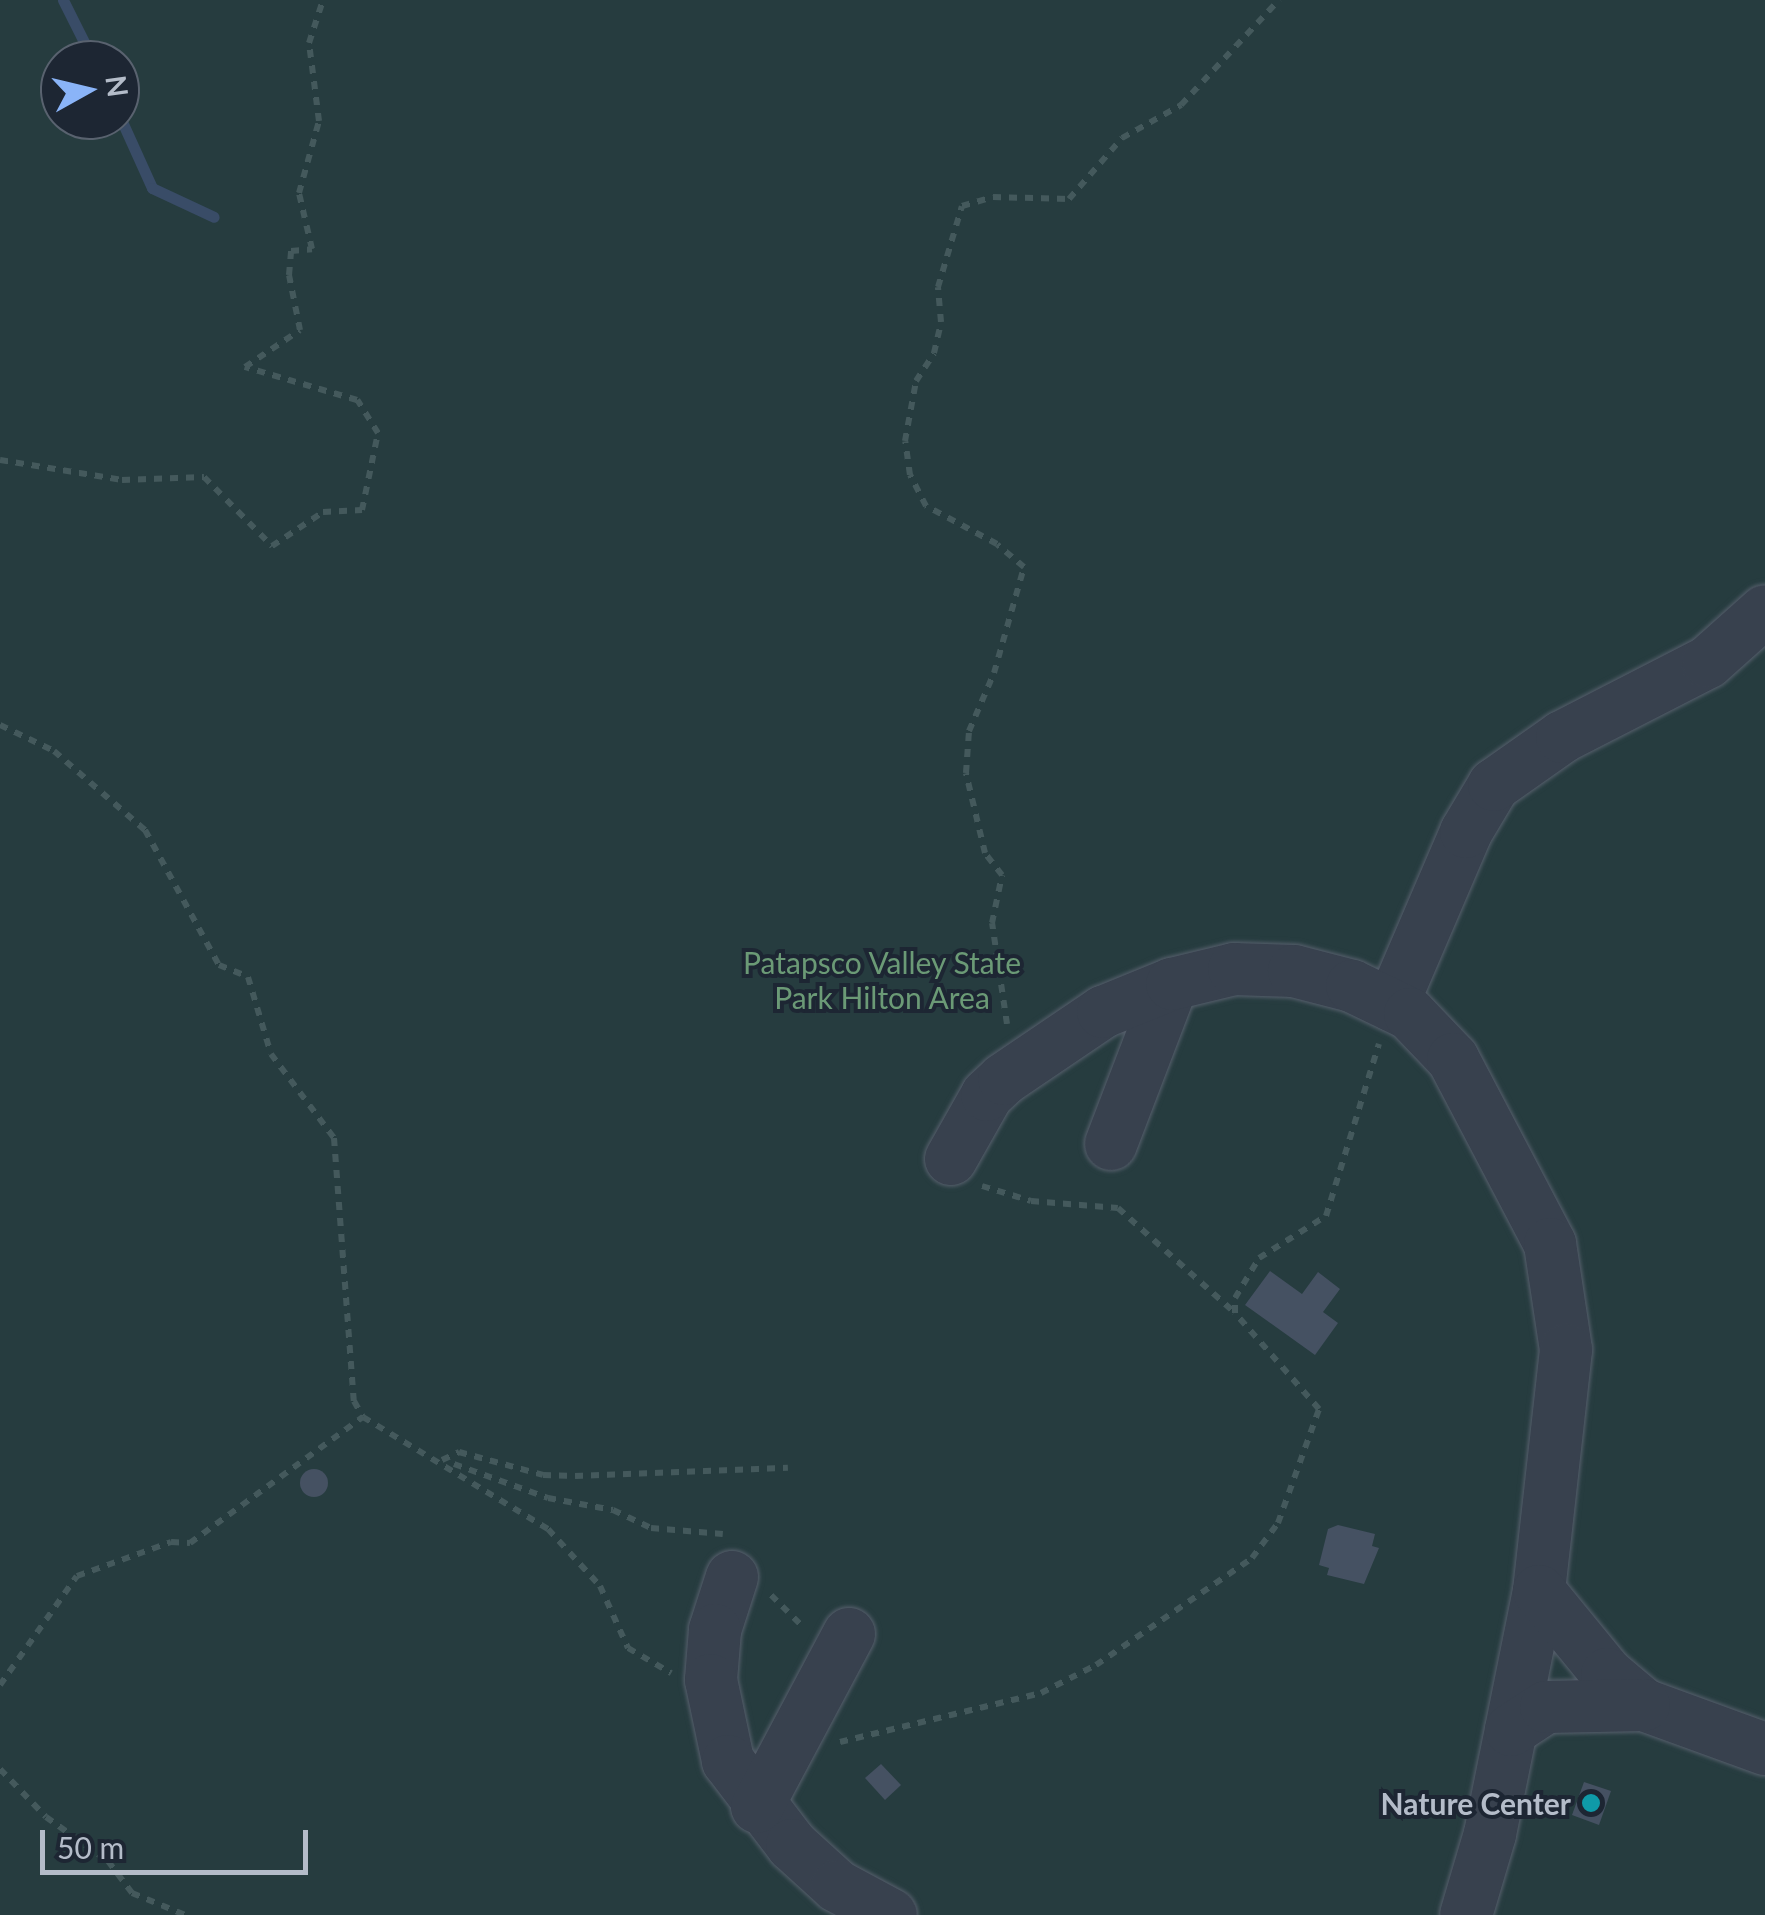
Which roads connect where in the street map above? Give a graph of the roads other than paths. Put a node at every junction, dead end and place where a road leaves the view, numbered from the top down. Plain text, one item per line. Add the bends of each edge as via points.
1 (1765, 612) edge
2 (1708, 662) junction
3 (1765, 667) edge
4 (1172, 984) junction
5 (1392, 1005) junction
6 (1111, 1144) dead end
7 (964, 1172) road end
8 (742, 1568) road end
9 (1539, 1591) junction
10 (830, 1633) road end
11 (1644, 1705) junction
12 (1511, 1730) junction
13 (1765, 1748) edge
14 (757, 1807) junction
15 (891, 1915) edge
16 (1466, 1915) edge

1 - 2 lane
2 - 3 lane
2 - 5 lane via 1562,737 1494,785 1466,832
4 - 5 lane via 1234,969 1294,970
4 - 6 lane
4 - 7 lane via 1103,1012 986,1094
5 - 9 lane via 1410,1014 1453,1059 1550,1244 1566,1350
8 - 14 lane via 715,1630 710,1680 728,1761
9 - 11 lane via 1608,1674
9 - 12 lane
10 - 14 lane
11 - 12 lane via 1546,1707
11 - 13 lane
12 - 16 lane
14 - 15 lane via 837,1886

